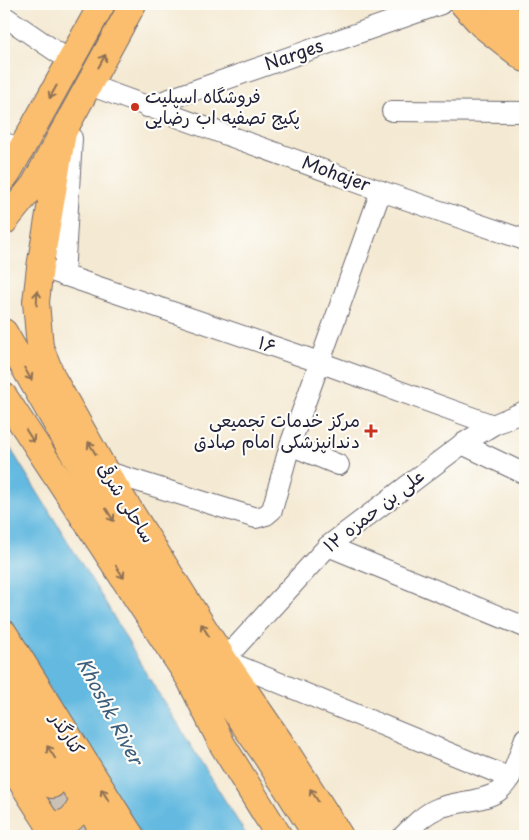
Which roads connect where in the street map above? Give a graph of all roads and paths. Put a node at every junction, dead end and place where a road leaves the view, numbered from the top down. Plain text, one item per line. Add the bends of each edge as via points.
1 (102, 4) edge
2 (133, 4) edge
3 (441, 4) edge
4 (463, 4) edge
5 (493, 14) edge
6 (4, 16) edge
7 (525, 30) edge
8 (525, 59) edge
9 (70, 61) junction
10 (89, 85) junction
11 (147, 107) junction
12 (392, 110) dead end
13 (525, 112) edge
14 (68, 122) junction
15 (13, 145) edge
16 (4, 178) edge
17 (381, 191) junction
18 (4, 222) edge
19 (525, 240) edge
20 (40, 267) junction
21 (64, 276) junction
22 (4, 332) edge
23 (319, 362) junction
24 (4, 396) edge
25 (525, 411) edge
26 (493, 425) junction
27 (462, 444) junction
28 (290, 445) junction
29 (339, 465) dead end
30 (105, 471) junction
31 (525, 474) edge
32 (328, 546) junction
33 (525, 628) edge
34 (4, 633) edge
35 (224, 660) junction
36 (189, 678) junction
37 (4, 679) edge
38 (4, 714) edge
39 (4, 736) edge
40 (525, 738) edge
41 (4, 755) edge
42 (510, 778) junction
43 (83, 800) junction
44 (51, 813) edge
45 (102, 829) edge
46 (68, 836) edge
47 (131, 836) edge
48 (280, 836) edge
49 (298, 836) edge
50 (317, 836) edge
51 (340, 836) edge
52 (403, 836) edge

1 - 9 main road
10 -> 2 main road
3 - 11 street, Narges
4 - 5 main road
5 - 7 main road
5 - 8 main road
6 - 9 street
9 -> 15 main road
10 - 11 street, Mohajer
10 - 14 main road
11 - 17 street, Mohajer
12 - 13 street
14 - 18 main road via 34,185
14 - 20 main road, ساحلی شرقی
14 - 21 street
15 - 16 main road via 9,171
17 - 19 street, Mohajer
17 - 23 street
20 - 21 street, ۱۶
30 -> 20 main road, ساحلی شرقی via 52,379 40,347 36,302
21 - 23 street, ۱۶
22 -> 50 main road, ساحلی شرقی via 97,495
23 - 26 street, ۱۶
23 - 28 street
24 -> 36 main road
25 - 26 street, ۱۲ علی بن حمزه
26 - 27 street, ۱۲ علی بن حمزه
27 - 31 street
27 - 32 street, ۱۲ علی بن حمزه
28 - 29 street
28 - 30 street via 272,510 256,518
35 -> 30 main road, ساحلی شرقی
32 - 33 street
32 - 35 street, ۱۲ علی بن حمزه
47 -> 34 main road, کنارگذر
35 - 42 street
51 -> 35 main road, ساحلی شرقی
36 - 48 main road via 222,744
36 - 49 main road via 226,717
43 -> 37 main road
38 - 44 main road
39 - 44 main road
40 - 42 street
41 - 44 main road
42 - 52 street via 490,797 437,808 416,822
43 - 44 main road via 70,820 58,824
43 - 45 main road
45 - 46 main road via 82,824

